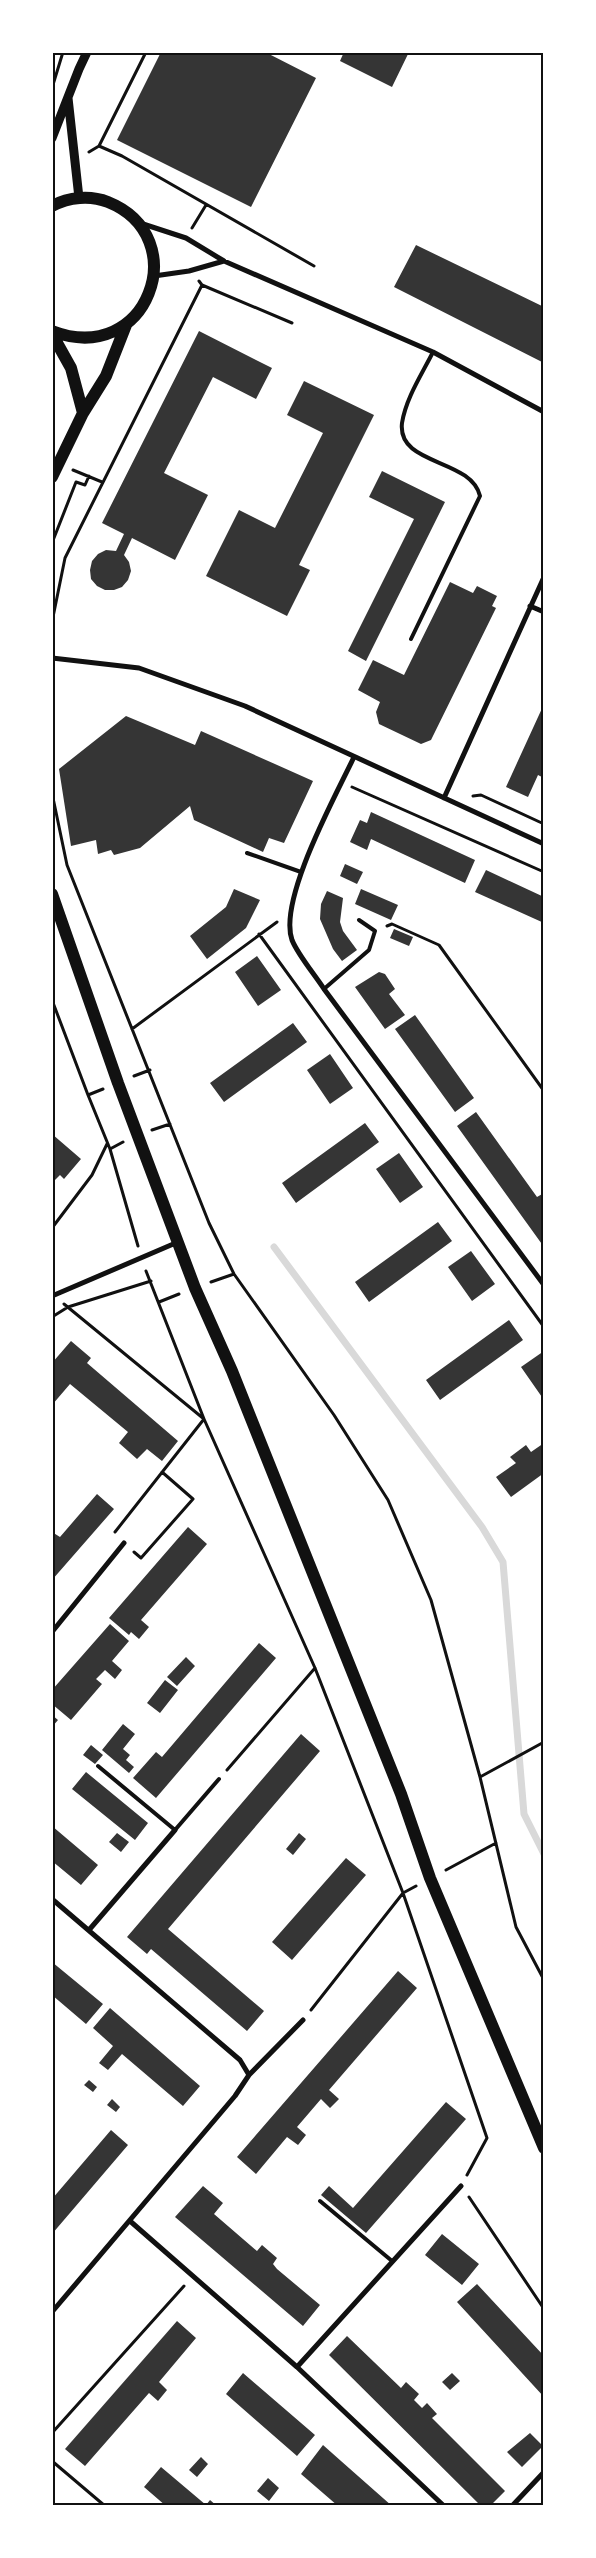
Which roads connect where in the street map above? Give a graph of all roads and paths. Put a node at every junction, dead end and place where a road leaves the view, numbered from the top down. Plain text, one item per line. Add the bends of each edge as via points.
1 (63, 52) edge
2 (88, 52) edge
3 (146, 52) edge
4 (56, 80) dead end
5 (68, 98) junction
6 (52, 138) edge
7 (79, 198) junction
8 (206, 205) junction
9 (52, 206) edge
10 (137, 222) junction
11 (186, 238) junction
12 (224, 261) junction
13 (314, 266) dead end
14 (189, 271) junction
15 (154, 276) junction
16 (202, 285) junction
17 (292, 323) dead end
18 (126, 325) junction
19 (52, 333) edge
20 (432, 352) junction
21 (544, 412) edge
22 (83, 413) junction
23 (76, 471) dead end
24 (89, 476) junction
25 (52, 477) edge
26 (102, 482) junction
27 (52, 543) edge
28 (544, 577) edge
29 (530, 606) junction
30 (544, 612) edge
31 (52, 622) edge
32 (411, 639) dead end
33 (52, 658) edge
34 (354, 757) junction
35 (342, 782) junction
36 (52, 793) edge
37 (444, 798) junction
38 (54, 815) edge
39 (544, 844) edge
40 (248, 853) dead end
41 (301, 872) junction
42 (544, 872) edge
43 (52, 894) edge
44 (289, 912) junction
45 (360, 920) dead end
46 (375, 931) junction
47 (259, 934) junction
48 (324, 988) junction
49 (52, 1000) edge
50 (132, 1029) junction
51 (150, 1070) junction
52 (118, 1083) junction
53 (544, 1091) edge
54 (88, 1095) junction
55 (108, 1143) junction
56 (52, 1228) edge
57 (178, 1241) junction
58 (142, 1259) junction
59 (150, 1281) junction
60 (544, 1285) edge
61 (53, 1296) edge
62 (68, 1307) junction
63 (52, 1317) edge
64 (544, 1327) edge
65 (204, 1419) junction
66 (162, 1472) junction
67 (124, 1543) junction
68 (52, 1632) edge
69 (315, 1668) junction
70 (544, 1742) edge
71 (98, 1766) dead end
72 (480, 1777) junction
73 (219, 1779) joint
74 (175, 1830) junction
75 (496, 1843) junction
76 (430, 1878) junction
77 (404, 1893) junction
78 (52, 1899) edge
79 (90, 1930) junction
80 (544, 1980) edge
81 (303, 2020) joint
82 (249, 2075) junction
83 (544, 2148) edge
84 (461, 2186) junction
85 (320, 2201) dead end
86 (130, 2221) junction
87 (392, 2261) junction
88 (194, 2275) junction
89 (544, 2309) edge
90 (52, 2312) edge
91 (297, 2367) junction
92 (52, 2432) edge
93 (52, 2461) edge
94 (544, 2472) edge
95 (104, 2506) edge
96 (444, 2506) edge
97 (512, 2506) edge

1 - 4 path
2 - 5 street
3 - 8 path via 99,146
5 - 6 street
5 - 7 street
7 - 9 main road
7 - 10 main road via 100,200 120,207
8 - 11 path
8 - 13 path
10 - 11 street
10 - 15 main road via 149,241
11 - 12 street
12 - 14 street
12 - 20 street
14 - 15 street
14 - 16 path
15 - 18 main road via 142,308
16 - 17 path
16 - 26 path
18 - 19 main road via 105,336 87,339
18 - 22 main road via 106,376
19 - 22 main road via 71,368
20 - 21 street
20 - 32 lane via 406,407 402,424 404,441 412,449 468,477 478,486 480,496
22 - 25 main road
23 - 24 path
24 - 26 path
24 - 27 path via 85,485 76,482
26 - 31 path via 65,558
28 - 29 street
29 - 30 street
29 - 37 street
33 - 34 street via 139,668 245,706
34 - 35 street
34 - 37 street
35 - 41 street
35 - 42 path
36 - 38 path
37 - 39 street
38 - 50 path via 66,865
40 - 41 lane
41 - 44 street
43 - 52 main road
44 - 47 path
44 - 48 street via 292,940
45 - 46 lane
46 - 48 lane via 369,950
46 - 53 path via 392,924 439,945
47 - 50 path
47 - 64 path
48 - 60 street
49 - 54 path
50 - 51 path
51 - 52 path
51 - 72 path via 209,1223 234,1274 334,1415 388,1500 430,1600
52 - 54 path
52 - 57 main road
54 - 55 path
55 - 56 path via 92,1175
55 - 58 path
57 - 58 street
57 - 76 main road via 401,1794
58 - 59 path
58 - 61 street
59 - 62 path
59 - 65 path
61 - 62 path
62 - 63 path
62 - 65 path
65 - 66 path
65 - 69 path
66 - 67 path via 114,1533
66 - 67 path via 193,1499 141,1558
67 - 68 street
69 - 73 path
69 - 77 path
70 - 72 path
71 - 74 lane
72 - 75 path
73 - 74 lane
74 - 79 street
75 - 76 path
75 - 80 path via 516,1926
76 - 77 path
76 - 83 main road
77 - 81 path
77 - 84 path via 487,2138
78 - 79 street
79 - 82 street via 240,2060
81 - 82 street
82 - 86 street via 240,2090
84 - 87 street
84 - 89 path
85 - 87 lane
86 - 88 street
86 - 90 street
87 - 91 street
88 - 91 street
88 - 92 path
91 - 96 street
93 - 95 path
94 - 97 street

